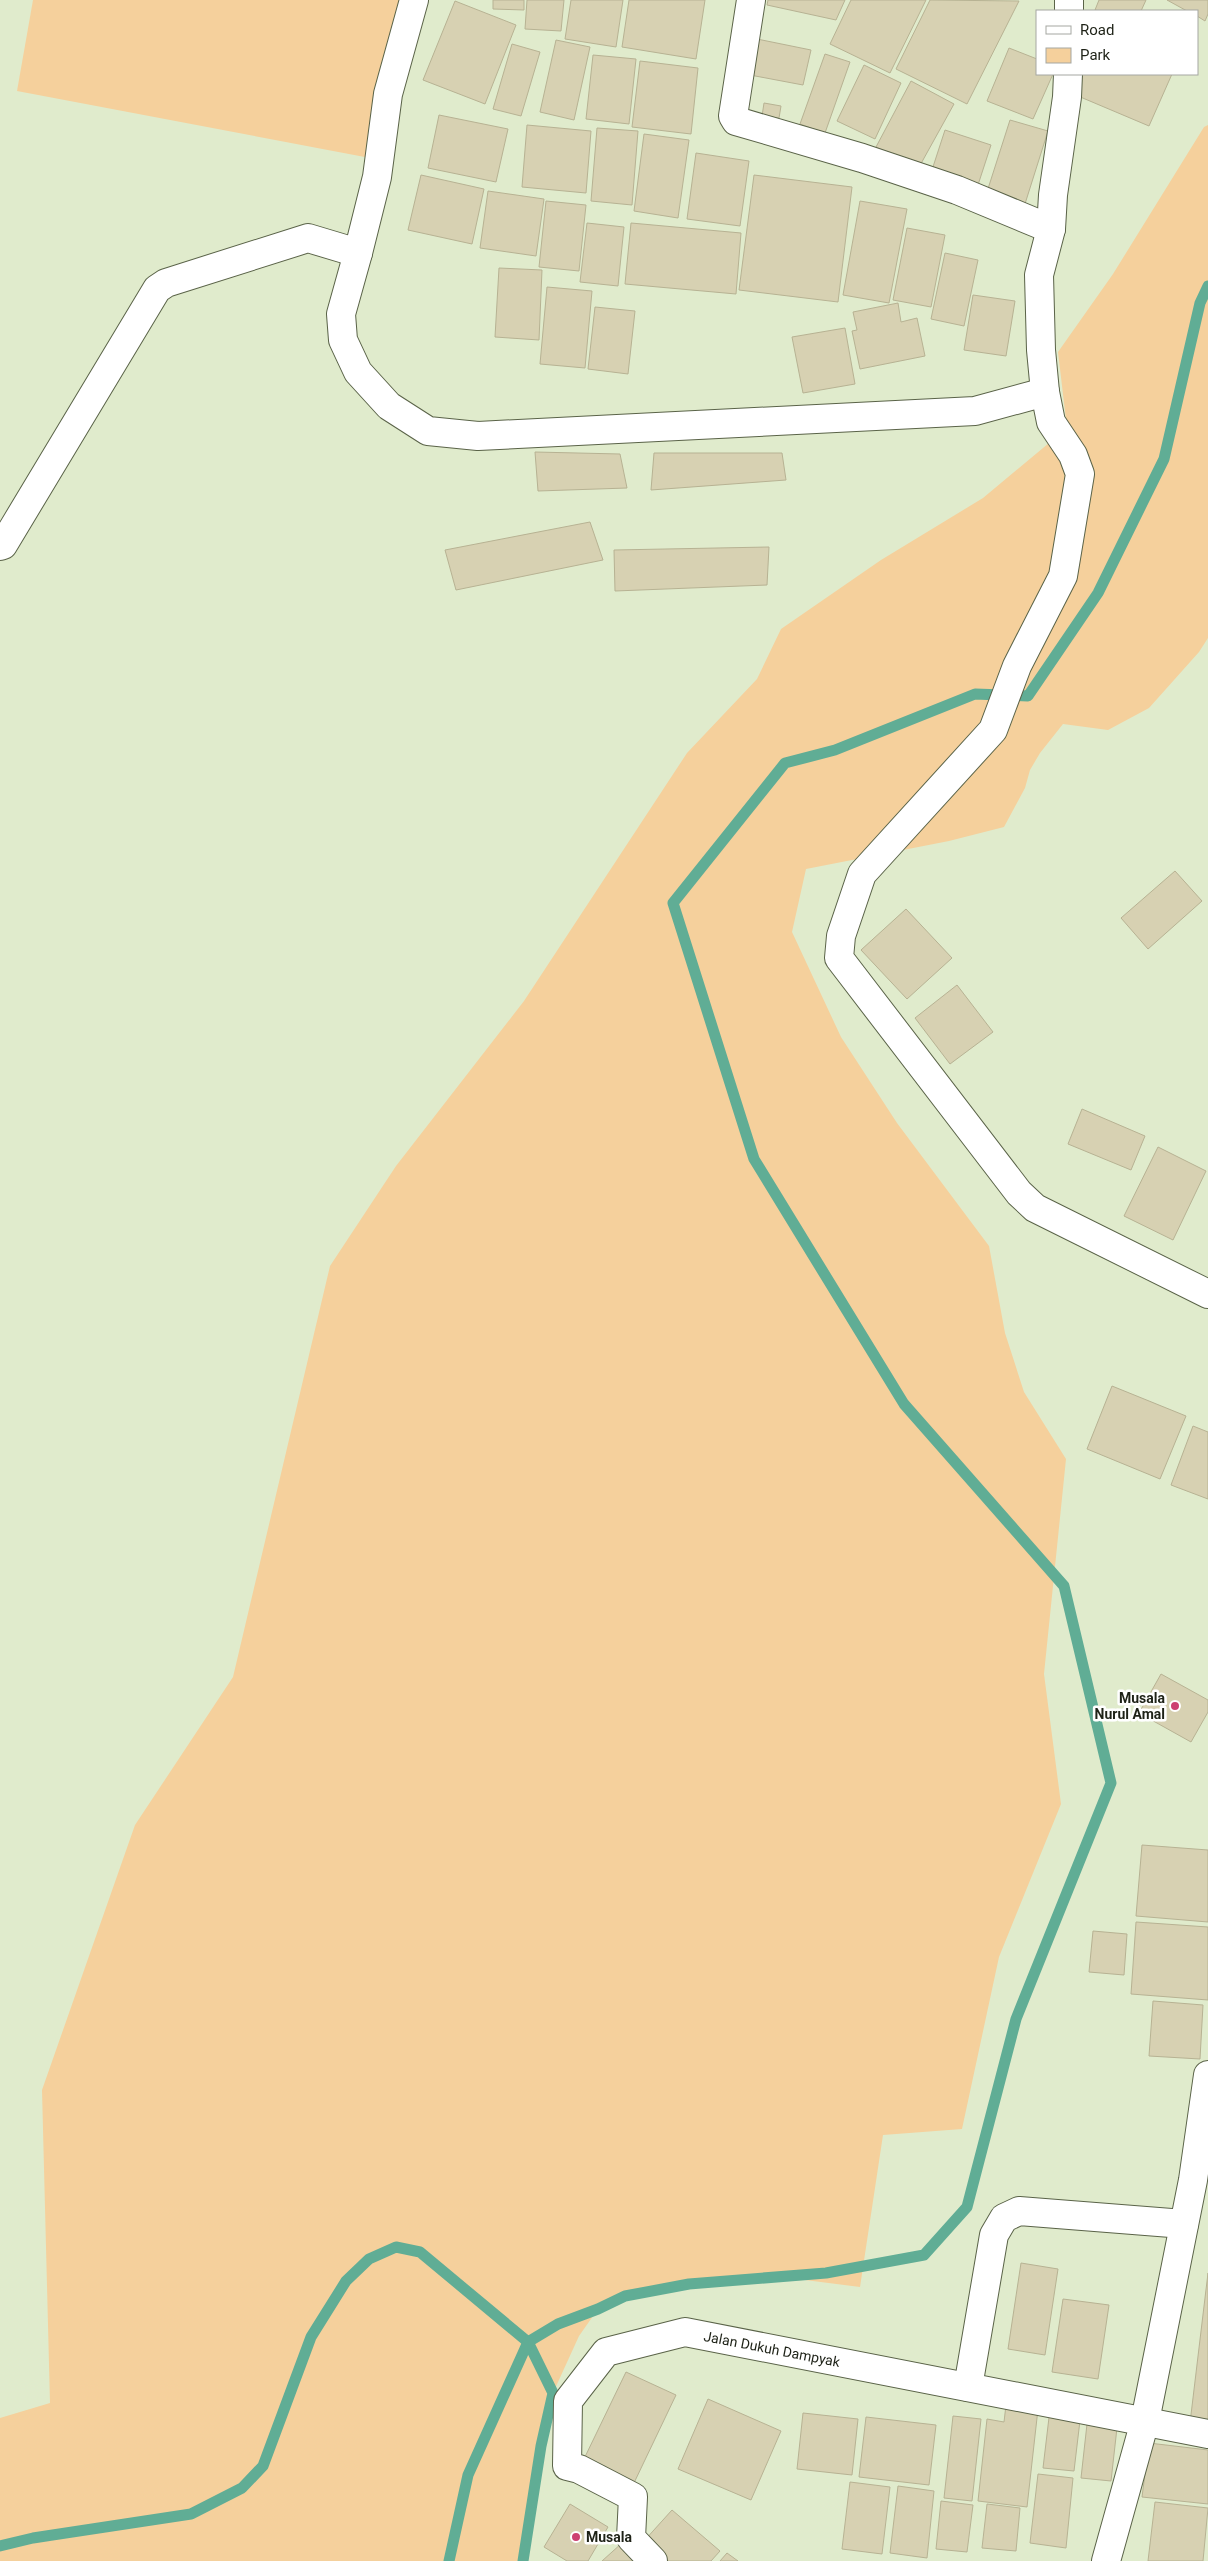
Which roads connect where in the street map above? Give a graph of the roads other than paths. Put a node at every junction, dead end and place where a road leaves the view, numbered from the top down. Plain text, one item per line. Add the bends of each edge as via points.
1 (414, 0) edge
2 (750, 0) edge
3 (1068, 75) edge
4 (1051, 229) junction
5 (358, 254) junction
6 (1045, 392) junction
7 (0, 546) edge
8 (1208, 1294) edge
9 (1208, 2075) edge
10 (1184, 2224) junction
11 (968, 2386) junction
12 (1145, 2421) junction
13 (1208, 2434) edge
14 (653, 2561) edge
15 (1106, 2561) edge

1 - 5 street via 388,94 377,177
2 - 4 street via 733,116 736,121 957,190
3 - 4 street
4 - 6 street via 1039,275
5 - 6 street via 341,314 343,340 358,372 389,406 428,431 478,436 975,411
5 - 7 street via 308,238 166,283 157,289
6 - 8 street via 1051,422 1080,474 1064,576 1018,666 993,730 862,874 841,936 839,958 1019,1193 1035,1208
9 - 10 street
10 - 11 street via 1020,2211 1004,2218 994,2235
10 - 12 street
11 - 12 street, Jalan Dukuh Dampyak
11 - 14 street, Jalan Dukuh Dampyak via 685,2332 606,2352 568,2401 567,2466 634,2497 631,2538
12 - 13 street, Jalan Dukuh Dampyak
12 - 15 street

